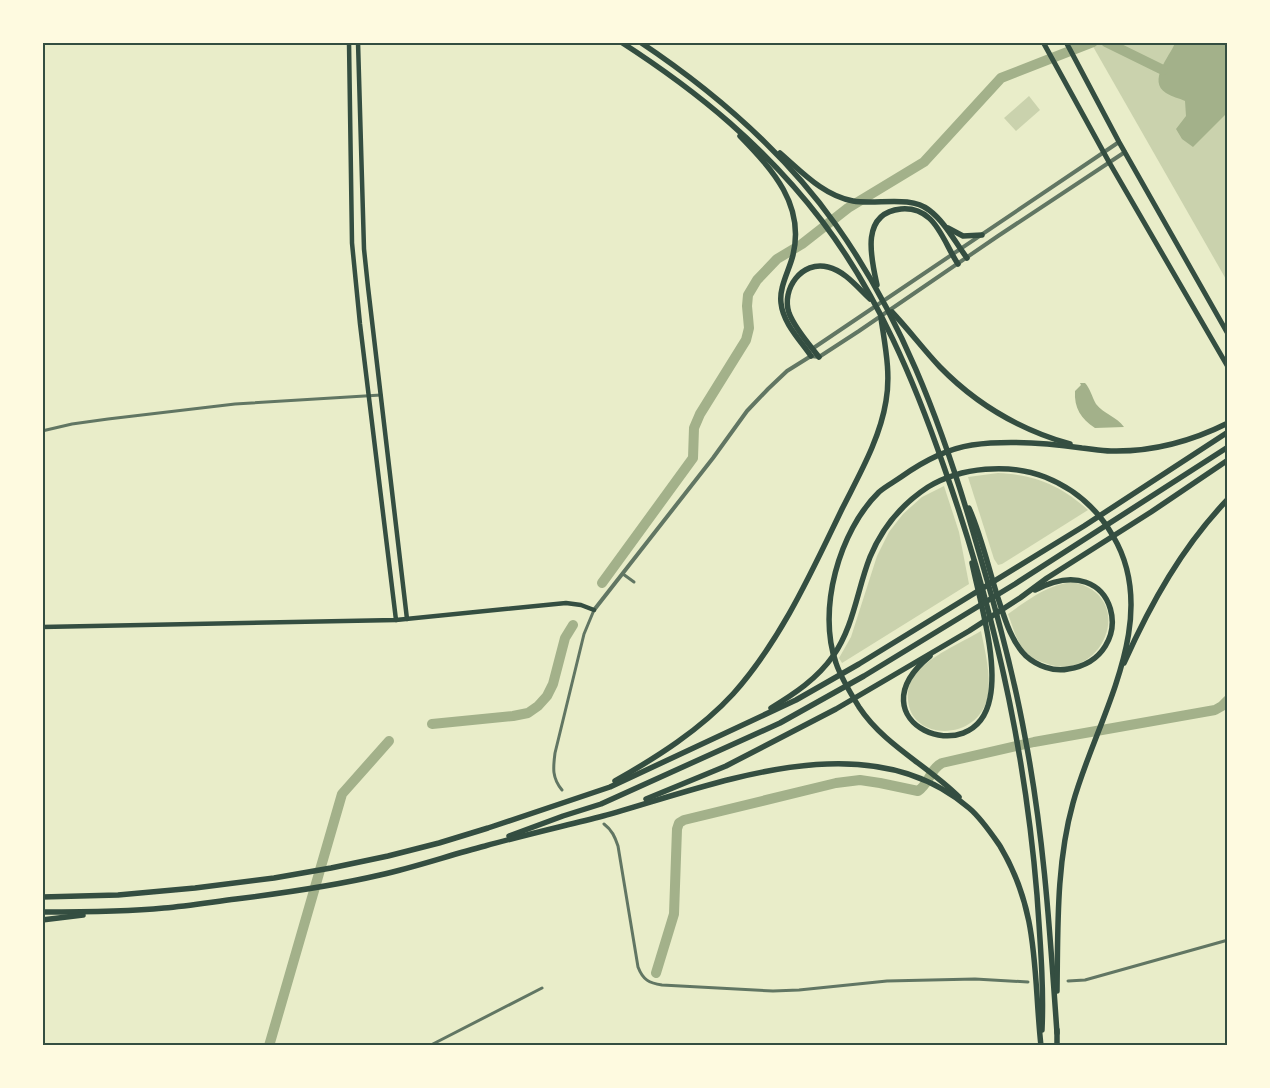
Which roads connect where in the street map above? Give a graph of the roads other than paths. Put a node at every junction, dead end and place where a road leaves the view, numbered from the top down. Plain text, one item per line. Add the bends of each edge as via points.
1 (349, 42) edge
2 (358, 42) edge
3 (622, 42) edge
4 (640, 42) edge
5 (1043, 42) edge
6 (1067, 45) edge
7 (701, 98) junction
8 (733, 112) junction
9 (1119, 142) junction
10 (1125, 152) junction
11 (1104, 153) junction
12 (1109, 162) junction
13 (944, 226) junction
14 (982, 235) junction
15 (960, 250) junction
16 (953, 256) junction
17 (967, 258) junction
18 (958, 264) junction
19 (878, 292) junction
20 (875, 304) junction
21 (887, 306) junction
22 (880, 311) junction
23 (1228, 334) edge
24 (812, 348) junction
25 (811, 356) junction
26 (819, 357) junction
27 (1228, 367) edge
28 (381, 395) junction
29 (370, 396) junction
30 (1228, 423) edge
31 (42, 430) edge
32 (1228, 432) edge
33 (1228, 447) edge
34 (1082, 448) junction
35 (1228, 460) edge
36 (959, 485) junction
37 (1228, 499) edge
38 (966, 532) junction
39 (623, 574) junction
40 (634, 582) dead end
41 (1020, 598) junction
42 (594, 610) junction
43 (407, 619) junction
44 (396, 620) junction
45 (42, 627) edge
46 (942, 646) junction
47 (1114, 686) junction
48 (745, 724) junction
49 (562, 790) dead end
50 (594, 793) junction
51 (970, 808) junction
52 (604, 815) junction
53 (604, 824) dead end
54 (483, 846) junction
55 (42, 897) edge
56 (118, 911) junction
57 (42, 912) edge
58 (42, 920) edge
59 (1228, 940) edge
60 (1068, 981) dead end
61 (1028, 982) dead end
62 (542, 988) dead end
63 (1057, 1033) junction
64 (429, 1046) edge
65 (1041, 1046) edge
66 (1057, 1046) edge

1 - 29 main road via 352,243
2 - 28 main road via 364,249
3 - 7 highway
4 - 8 highway
5 - 11 main road
6 - 9 main road
7 - 20 highway via 767,157 821,220
7 - 25 highway via 743,139 789,198 794,212 796,243 781,294 781,305 788,324
8 - 13 highway via 829,192 852,201 916,203 928,209
8 - 19 highway via 773,150 828,214
9 - 10 main road
9 - 11 street
10 - 12 street
10 - 23 main road
11 - 12 main road
11 - 14 street
12 - 17 street
12 - 27 main road
13 - 14 highway via 963,236
13 - 15 highway
14 - 15 street
15 - 16 street
15 - 17 highway
16 - 18 highway
16 - 19 highway via 931,219 920,212 897,210 885,215 876,222 871,235
16 - 24 street
17 - 18 street
18 - 26 street
19 - 21 highway
20 - 22 highway
20 - 24 highway via 847,277 828,267 809,267 801,271 791,286 787,303 789,313
21 - 34 highway via 940,367 984,405 1055,440
21 - 36 highway via 920,378
22 - 38 highway via 922,406
22 - 50 highway via 888,377 882,420 864,466 788,615 750,674 712,714 648,762
24 - 25 street
24 - 26 highway
25 - 26 street
25 - 39 street via 781,377 747,412
28 - 29 street
28 - 43 main road
29 - 31 street via 235,404
29 - 44 main road
30 - 34 highway via 1188,440 1153,448 1112,451
32 - 48 highway via 1084,526 859,664 796,700
33 - 54 highway via 1016,584 780,723 601,804
34 - 51 highway via 1000,443 971,445 945,452 919,464 880,492 860,516 840,554 832,587 830,628 836,663 858,706 882,734 940,779
35 - 41 highway
36 - 41 highway via 973,517 1006,621 1026,655 1049,669 1063,670 1091,661 1110,640 1110,608 1092,584 1074,579 1057,580
36 - 63 highway via 999,620 1026,738 1047,904
37 - 47 highway via 1205,524 1160,590
38 - 46 highway via 991,660 991,692 983,717 966,731 949,737 941,737 913,722 904,708 903,697 912,674
38 - 65 highway via 991,622 1025,790 1038,905
39 - 40 street
39 - 42 street
41 - 46 highway
42 - 43 main road via 566,603
42 - 49 street via 584,634 555,753 553,770
43 - 44 main road
44 - 45 main road
46 - 52 highway via 836,708 726,766
47 - 48 highway via 1131,625 1132,593 1125,559 1106,523 1077,494 1043,476 1017,470 978,470 926,488 897,512 876,544 848,629 832,658 801,689
47 - 63 highway via 1073,803 1062,863
48 - 50 highway
50 - 55 highway via 439,843 313,872 176,890
51 - 52 highway via 936,786 888,768 831,764 788,767 726,780
51 - 65 highway via 1008,860 1026,906 1032,933
52 - 54 highway
53 - 61 street via 614,835 618,846 638,967 648,982 662,986 774,991 887,981 975,978
54 - 56 highway via 381,875 327,886 165,908
56 - 57 highway
56 - 58 highway
59 - 60 street via 1085,980
62 - 64 street
63 - 66 highway

